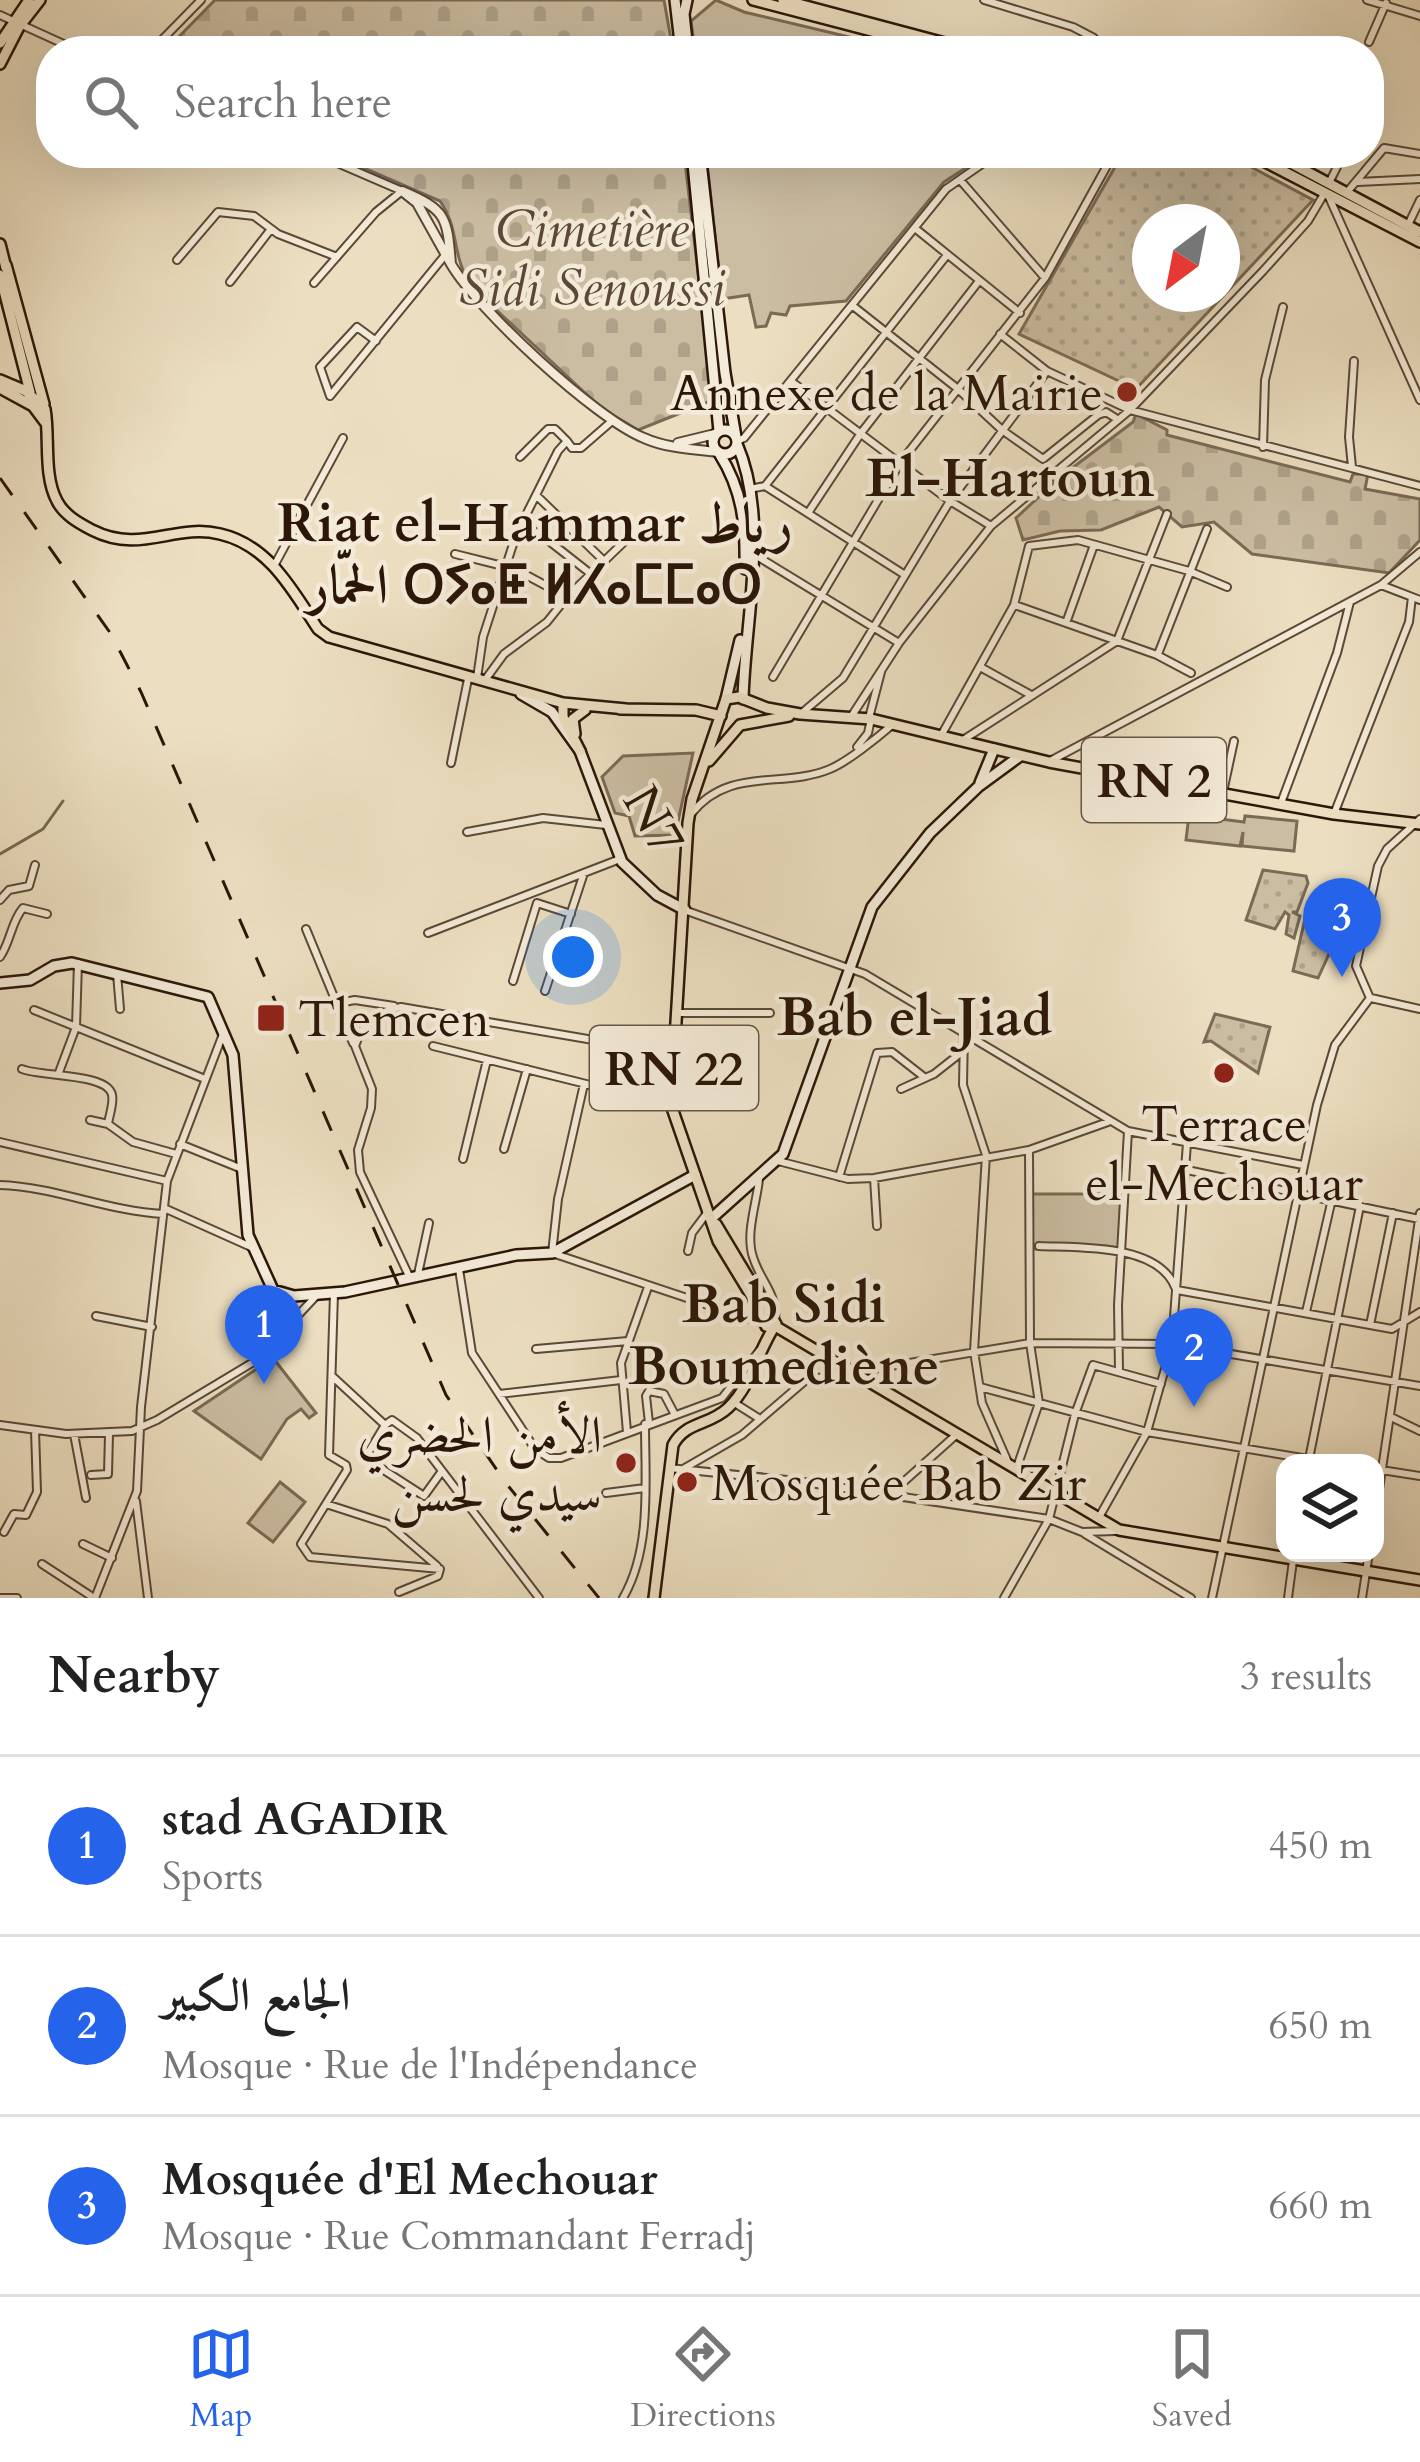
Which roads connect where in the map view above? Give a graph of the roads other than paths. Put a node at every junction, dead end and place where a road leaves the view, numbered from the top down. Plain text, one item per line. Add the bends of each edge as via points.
1 (29, 0) edge
2 (40, 0) edge
3 (201, 0) edge
4 (675, 0) edge
5 (688, 0) edge
6 (753, 0) edge
7 (783, 0) edge
8 (984, 0) edge
9 (1009, 0) edge
10 (1367, 0) edge
11 (1386, 3) edge
12 (1017, 10) junction
13 (0, 15) edge
14 (1420, 16) edge
15 (15, 25) junction
16 (42, 36) edge
17 (166, 36) edge
18 (681, 36) edge
19 (684, 36) edge
20 (891, 36) edge
21 (919, 36) edge
22 (1090, 36) edge
23 (1372, 36) edge
24 (0, 44) edge
25 (0, 64) edge
26 (1384, 148) edge
27 (1420, 154) edge
28 (349, 168) edge
29 (697, 168) edge
30 (698, 168) edge
31 (978, 168) edge
32 (1106, 168) edge
33 (1283, 168) edge
34 (1297, 168) edge
35 (1337, 168) edge
36 (1367, 168) edge
37 (1420, 179) edge
38 (960, 181) junction
39 (1352, 186) junction
40 (1328, 187) junction
41 (402, 191) junction
42 (1420, 200) edge
43 (1408, 225) junction
44 (915, 228) junction
45 (271, 229) junction
46 (1420, 232) edge
47 (1420, 242) edge
48 (0, 244) edge
49 (446, 254) junction
50 (947, 255) junction
51 (337, 257) junction
52 (177, 260) dead end
53 (452, 264) junction
54 (3, 270) edge
55 (1045, 278) junction
56 (979, 281) junction
57 (230, 282) dead end
58 (314, 284) dead end
59 (5, 293) junction
60 (853, 305) junction
61 (1283, 307) dead end
62 (1020, 313) junction
63 (0, 314) edge
64 (885, 332) junction
65 (1000, 334) junction
66 (376, 341) junction
67 (919, 359) junction
68 (1354, 361) dead end
69 (1047, 371) junction
70 (792, 382) junction
71 (0, 384) edge
72 (958, 389) junction
73 (1420, 400) edge
74 (36, 404) junction
75 (827, 408) junction
76 (1130, 410) junction
77 (1118, 419) junction
78 (612, 421) junction
79 (1003, 430) junction
80 (717, 432) junction
81 (861, 433) junction
82 (343, 438) dead end
83 (566, 441) junction
84 (664, 444) junction
85 (738, 444) junction
86 (1263, 447) junction
87 (718, 453) junction
88 (520, 458) dead end
89 (900, 463) junction
90 (1352, 467) junction
91 (765, 486) junction
92 (1420, 486) edge
93 (749, 488) junction
94 (537, 496) junction
95 (950, 500) junction
96 (808, 513) junction
97 (1167, 514) dead end
98 (520, 525) junction
99 (991, 526) junction
100 (1207, 529) dead end
101 (626, 539) dead end
102 (854, 541) junction
103 (1094, 545) junction
104 (1420, 552) edge
105 (752, 553) junction
106 (455, 554) dead end
107 (604, 561) junction
108 (1148, 561) junction
109 (274, 566) junction
110 (506, 566) junction
111 (1189, 571) junction
112 (591, 574) junction
113 (905, 575) junction
114 (1382, 585) junction
115 (1227, 586) dead end
116 (567, 597) junction
117 (822, 597) junction
118 (1416, 598) edge
119 (1349, 602) junction
120 (1014, 605) junction
121 (1066, 623) junction
122 (874, 628) junction
123 (1117, 641) junction
124 (899, 644) junction
125 (1157, 656) junction
126 (981, 668) junction
127 (882, 669) junction
128 (1191, 673) dead end
129 (773, 677) dead end
130 (476, 681) junction
131 (516, 691) junction
132 (1031, 695) junction
133 (743, 699) junction
134 (724, 700) junction
135 (562, 705) junction
136 (626, 709) junction
137 (585, 710) junction
138 (696, 710) junction
139 (800, 714) junction
140 (851, 716) junction
141 (721, 717) junction
142 (870, 718) junction
143 (895, 723) junction
144 (741, 724) junction
145 (942, 734) junction
146 (963, 740) junction
147 (1234, 741) dead end
148 (994, 749) junction
149 (580, 751) junction
150 (852, 753) junction
151 (1020, 756) junction
152 (1049, 762) junction
153 (451, 763) dead end
154 (702, 770) junction
155 (979, 786) junction
156 (1223, 792) junction
157 (1280, 803) junction
158 (1334, 814) junction
159 (689, 815) junction
160 (1418, 822) edge
161 (606, 825) junction
162 (467, 832) dead end
163 (620, 859) junction
164 (35, 866) dead end
165 (584, 873) junction
166 (533, 892) junction
167 (0, 900) edge
168 (537, 903) junction
169 (686, 911) junction
170 (47, 914) dead end
171 (571, 914) junction
172 (306, 929) dead end
173 (428, 933) dead end
174 (0, 957) edge
175 (78, 964) junction
176 (851, 968) junction
177 (117, 974) junction
178 (513, 981) dead end
179 (0, 983) edge
180 (545, 991) dead end
181 (1370, 998) junction
182 (338, 1003) junction
183 (401, 1007) junction
184 (120, 1009) dead end
185 (1420, 1009) edge
186 (34, 1010) dead end
187 (770, 1012) dead end
188 (678, 1013) junction
189 (76, 1027) junction
190 (224, 1030) junction
191 (964, 1034) junction
192 (355, 1046) junction
193 (433, 1046) dead end
194 (962, 1052) junction
195 (675, 1054) junction
196 (487, 1060) junction
197 (22, 1069) dead end
198 (526, 1069) junction
199 (58, 1075) junction
200 (924, 1077) junction
201 (205, 1079) junction
202 (584, 1084) junction
203 (902, 1089) dead end
204 (671, 1105) junction
205 (90, 1120) dead end
206 (1108, 1122) junction
207 (108, 1124) junction
208 (1128, 1131) junction
209 (0, 1142) edge
210 (1187, 1143) junction
211 (180, 1144) junction
212 (504, 1149) dead end
213 (1029, 1150) junction
214 (176, 1154) junction
215 (986, 1155) junction
216 (463, 1159) dead end
217 (778, 1161) junction
218 (1303, 1165) junction
219 (242, 1169) junction
220 (1186, 1170) junction
221 (695, 1175) junction
222 (839, 1177) junction
223 (759, 1178) junction
224 (874, 1178) junction
225 (167, 1181) junction
226 (0, 1185) edge
227 (1297, 1192) junction
228 (1332, 1199) junction
229 (1360, 1206) junction
230 (164, 1211) junction
231 (1393, 1213) junction
232 (710, 1215) junction
233 (1419, 1216) edge
234 (429, 1223) dead end
235 (877, 1226) dead end
236 (1039, 1246) dead end
237 (254, 1248) junction
238 (1120, 1249) junction
239 (688, 1251) dead end
240 (552, 1253) junction
241 (459, 1267) junction
242 (414, 1275) junction
243 (648, 1287) junction
244 (1177, 1290) junction
245 (334, 1293) junction
246 (317, 1295) junction
247 (1276, 1307) junction
248 (1306, 1312) junction
249 (1420, 1312) edge
250 (96, 1316) dead end
251 (1337, 1321) junction
252 (771, 1323) junction
253 (1370, 1325) junction
254 (1402, 1325) junction
255 (152, 1327) junction
256 (628, 1341) junction
257 (1118, 1342) junction
258 (1030, 1343) junction
259 (766, 1344) junction
260 (1172, 1344) junction
261 (536, 1349) dead end
262 (974, 1351) junction
263 (1266, 1359) junction
264 (854, 1370) junction
265 (1329, 1370) junction
266 (1119, 1371) junction
267 (333, 1377) junction
268 (621, 1380) junction
269 (1396, 1382) junction
270 (1161, 1384) junction
271 (1420, 1385) edge
272 (980, 1387) junction
273 (499, 1394) junction
274 (733, 1402) junction
275 (1039, 1403) junction
276 (1391, 1412) junction
277 (674, 1413) junction
278 (1075, 1414) junction
279 (762, 1420) junction
280 (647, 1424) junction
281 (0, 1425) edge
282 (385, 1425) junction
283 (142, 1427) junction
284 (35, 1430) junction
285 (1420, 1431) edge
286 (627, 1432) junction
287 (1147, 1432) junction
288 (109, 1433) junction
289 (74, 1434) junction
290 (956, 1436) junction
291 (1244, 1450) junction
292 (1311, 1454) edge
293 (1382, 1454) edge
294 (1276, 1456) edge
295 (669, 1468) junction
296 (683, 1469) junction
297 (1014, 1469) junction
298 (1384, 1470) edge
299 (442, 1471) junction
300 (91, 1475) dead end
301 (1420, 1476) edge
302 (645, 1488) junction
303 (606, 1493) dead end
304 (1053, 1493) junction
305 (135, 1496) junction
306 (892, 1497) junction
307 (86, 1498) dead end
308 (325, 1504) junction
309 (1098, 1519) junction
310 (1049, 1520) junction
311 (1119, 1530) junction
312 (4, 1532) dead end
313 (1082, 1532) junction
314 (83, 1544) dead end
315 (1222, 1546) junction
316 (1276, 1553) edge
317 (112, 1558) junction
318 (1293, 1562) edge
319 (1326, 1562) edge
320 (1368, 1562) edge
321 (42, 1564) dead end
322 (440, 1569) junction
323 (1366, 1571) junction
324 (1420, 1580) edge
325 (399, 1592) dead end
326 (0, 1595) edge
327 (13, 1598) edge
328 (94, 1598) edge
329 (148, 1598) edge
330 (538, 1598) edge
331 (623, 1598) edge
332 (654, 1598) edge
333 (1004, 1598) edge
334 (1191, 1598) edge
335 (1212, 1598) edge
336 (1288, 1598) edge
337 (1362, 1598) edge

1 - 15 main road
2 - 15 main road
3 - 17 street
4 - 18 main road
5 - 19 main road
6 - 20 main road
7 - 21 main road
8 - 12 street
9 - 12 street
10 - 11 street
11 - 14 street
11 - 23 street
12 - 22 street
13 - 15 street
15 - 16 street
15 - 24 main road
15 - 25 main road
26 - 27 street
28 - 41 street
29 - 80 main road
30 - 85 main road
31 - 38 street
32 - 55 street
33 - 40 main road
34 - 40 main road
35 - 40 street
36 - 39 street
37 - 39 street
38 - 44 street
38 - 55 street
39 - 40 main road
39 - 43 main road
40 - 47 main road
40 - 73 street
40 - 76 street via 1293,238
41 - 49 street
41 - 51 street
41 - 53 street via 436,205
42 - 43 street
43 - 46 main road
44 - 50 street
44 - 60 street
45 - 51 street
45 - 52 street via 254,216 218,212
45 - 57 street
48 - 54 main road
49 - 53 street
49 - 66 street
50 - 56 street
50 - 64 street
51 - 58 street
53 - 78 street via 470,292
54 - 59 main road
54 - 74 main road
55 - 62 street
56 - 62 street
56 - 67 street
59 - 63 main road
59 - 74 main road
60 - 64 street
60 - 70 street
61 - 86 street via 1265,380
62 - 65 street
64 - 67 street
64 - 75 street
65 - 69 street
65 - 72 street
66 - 66 street via 361,359 330,395 320,367 357,327
67 - 72 street
67 - 81 street
68 - 90 street
69 - 76 street
69 - 79 street
70 - 75 street
70 - 85 street
71 - 74 main road
72 - 79 street
72 - 89 street
74 - 109 main road via 48,426 52,490 85,526 130,542 220,534
75 - 81 street
75 - 91 street
76 - 77 street
76 - 86 street
77 - 79 street via 1098,415 1043,459
77 - 99 street
78 - 83 street via 580,448
78 - 84 street
79 - 95 street
80 - 84 street
80 - 85 main road via 729,430
80 - 87 main road
81 - 89 street
81 - 96 street
82 - 109 street
83 - 88 street via 551,428
83 - 94 street
84 - 87 street
85 - 87 main road
85 - 93 main road
86 - 90 street
87 - 134 main road via 736,481 745,522 740,644
89 - 95 street
89 - 102 street
90 - 92 street
91 - 93 street
91 - 96 street
93 - 105 main road
94 - 98 street
94 - 107 street
95 - 99 street
95 - 113 street
96 - 102 street
97 - 108 street
98 - 110 street
98 - 112 street
99 - 124 street
100 - 111 street
101 - 107 street
102 - 113 street
102 - 117 street
103 - 108 street
103 - 120 street via 1070,539 1029,546
103 - 121 street
104 - 114 street
105 - 117 street
105 - 133 main road
106 - 110 street
107 - 112 street
108 - 111 street
108 - 123 street
109 - 130 main road via 329,637
110 - 116 street
110 - 130 street
111 - 115 street
111 - 125 street
112 - 116 street
113 - 122 street
114 - 118 street
114 - 119 street
116 - 130 street
117 - 122 street
117 - 129 street
118 - 158 street
119 - 152 street
119 - 157 street
120 - 121 street
120 - 126 street
121 - 123 street
122 - 124 street
122 - 139 street via 835,688
123 - 125 street
123 - 132 street
124 - 127 street
125 - 128 street
126 - 132 street
126 - 145 street
127 - 140 street
127 - 142 street
130 - 131 main road
130 - 153 street
131 - 135 main road
131 - 149 main road via 551,712
132 - 146 street
133 - 134 main road
133 - 139 main road, RN 2
133 - 144 main road via 749,712
134 - 138 main road
134 - 141 main road
135 - 136 main road
135 - 137 main road
135 - 149 main road
136 - 137 main road
136 - 138 main road
137 - 149 main road via 572,724
138 - 141 main road
139 - 140 main road, RN 2
139 - 144 main road, RN 2
140 - 142 main road, RN 2
141 - 144 main road
141 - 154 main road, RN 22
142 - 143 main road, RN 2
142 - 150 street
143 - 145 main road, RN 2
143 - 150 street
144 - 154 main road, RN 22
145 - 146 main road, RN 2
146 - 148 main road, RN 2
147 - 156 street
148 - 151 main road, RN 2
148 - 155 main road
149 - 161 main road, N7
150 - 159 street via 830,769 722,788
151 - 152 main road, RN 2
151 - 155 main road
152 - 156 main road, RN 2
154 - 159 main road, RN 22
155 - 176 main road via 872,907
156 - 157 main road, RN 2
157 - 158 main road, RN 2
158 - 160 main road, RN 2
159 - 169 main road, RN 22
160 - 181 street via 1378,866 1356,966
161 - 162 street via 543,818
161 - 163 main road, N7
163 - 165 street
163 - 169 main road, N7 via 657,896
164 - 167 street via 28,886
165 - 166 street
165 - 171 street
166 - 168 street
166 - 173 street
168 - 171 street
168 - 178 street
169 - 176 street
169 - 188 main road, RN 22
170 - 174 street via 23,908
171 - 180 street
172 - 182 street
175 - 177 main road
175 - 179 main road
175 - 189 street
176 - 191 street
176 - 217 main road
177 - 184 street
177 - 190 main road via 200,993
181 - 185 street
181 - 218 street via 1335,1045
182 - 183 street
182 - 192 street
183 - 192 street via 374,1016
183 - 195 street
186 - 189 street
187 - 188 street
188 - 195 main road, RN 22
189 - 199 street
189 - 201 street
190 - 201 street
190 - 219 main road
191 - 194 street
191 - 206 street
192 - 242 street via 372,1089 360,1172
193 - 196 street
194 - 200 street
194 - 215 street via 963,1085
195 - 204 main road, RN 22
196 - 198 street
196 - 216 street
197 - 199 street
198 - 202 street
198 - 212 street
199 - 207 street via 107,1086
200 - 203 street
200 - 222 street via 892,1052 878,1053
201 - 211 street
202 - 204 street
202 - 240 street
204 - 221 main road, RN 22
205 - 207 street
206 - 208 street
206 - 213 street
207 - 214 street via 133,1142
208 - 210 street
208 - 238 street
209 - 225 street
210 - 218 street
210 - 220 street
211 - 214 street
211 - 219 street
213 - 215 street
213 - 258 street
214 - 225 street
215 - 224 street
215 - 262 street
217 - 222 street
217 - 223 main road
218 - 227 street
219 - 237 main road
220 - 227 street
220 - 244 street
221 - 232 main road, RN 22
221 - 240 main road
222 - 224 street
223 - 232 main road
223 - 252 street via 750,1243 776,1301
224 - 235 street
225 - 230 street
226 - 230 street via 127,1212
227 - 228 street
227 - 247 street
228 - 229 street
228 - 248 street
229 - 231 street
229 - 251 street
230 - 237 street
230 - 255 street
231 - 233 street
231 - 253 street
232 - 239 street
232 - 252 main road, RN 22
233 - 254 street
234 - 242 street
236 - 238 street
237 - 246 main road via 273,1290
238 - 244 street via 1171,1276
238 - 257 street
240 - 241 main road
240 - 243 street
241 - 242 main road
241 - 273 street via 472,1353
242 - 245 main road
243 - 252 street
243 - 256 street
244 - 247 street
244 - 260 street
245 - 246 main road
245 - 267 street
246 - 283 street via 255,1361
247 - 248 street
247 - 263 street
248 - 251 street
249 - 254 street
250 - 255 street
251 - 253 street
251 - 265 street
252 - 259 main road
252 - 264 main road, RN 22
253 - 254 street
254 - 269 street
255 - 283 street
256 - 261 street
256 - 268 street
257 - 258 street
257 - 260 street
257 - 266 street
258 - 262 street
258 - 275 street
259 - 274 main road
259 - 277 street via 722,1398
260 - 263 street
260 - 270 street
262 - 264 street
262 - 272 street
263 - 265 street
263 - 291 street
264 - 279 street via 806,1380
264 - 290 main road, RN 22
265 - 269 street
265 - 292 street
266 - 270 street
266 - 278 street via 1094,1365
267 - 282 street
267 - 308 street via 329,1455 347,1470
268 - 273 street
268 - 286 street
269 - 271 street
269 - 276 street
270 - 287 street
272 - 275 street
272 - 297 street
273 - 286 street via 549,1458
274 - 279 street
274 - 295 main road via 680,1431
275 - 278 street
275 - 297 street
276 - 285 street
276 - 293 street
277 - 280 street
277 - 280 street via 664,1394 649,1391
278 - 287 street
278 - 304 street
279 - 296 street
280 - 286 street
280 - 302 street
281 - 284 street
282 - 299 street via 405,1427
282 - 299 street via 364,1458 424,1496
283 - 288 street
283 - 305 street
284 - 289 street
284 - 312 street via 37,1492 26,1516 14,1514
287 - 291 street
287 - 309 street
288 - 289 street
288 - 300 street via 108,1474
289 - 307 street
290 - 297 main road, RN 22
290 - 306 street
291 - 294 street
291 - 315 street
295 - 296 street
295 - 332 main road
296 - 306 street
297 - 304 main road, RN 22
298 - 301 street
299 - 330 street
302 - 303 street
302 - 331 street via 644,1529
304 - 309 main road, RN 22
304 - 310 street
305 - 317 street
305 - 329 street
306 - 310 street
308 - 322 street via 388,1524
308 - 322 street via 302,1540 310,1557
309 - 311 main road, RN 22
310 - 313 street
310 - 333 street
311 - 313 street
311 - 315 main road, RN 22
313 - 334 street
314 - 317 street
315 - 316 main road, RN 22
315 - 335 street
317 - 328 street
318 - 336 street
319 - 323 main road, RN 22
320 - 323 street
321 - 328 street
322 - 325 street
323 - 324 main road, RN 22
323 - 337 street
326 - 327 street

